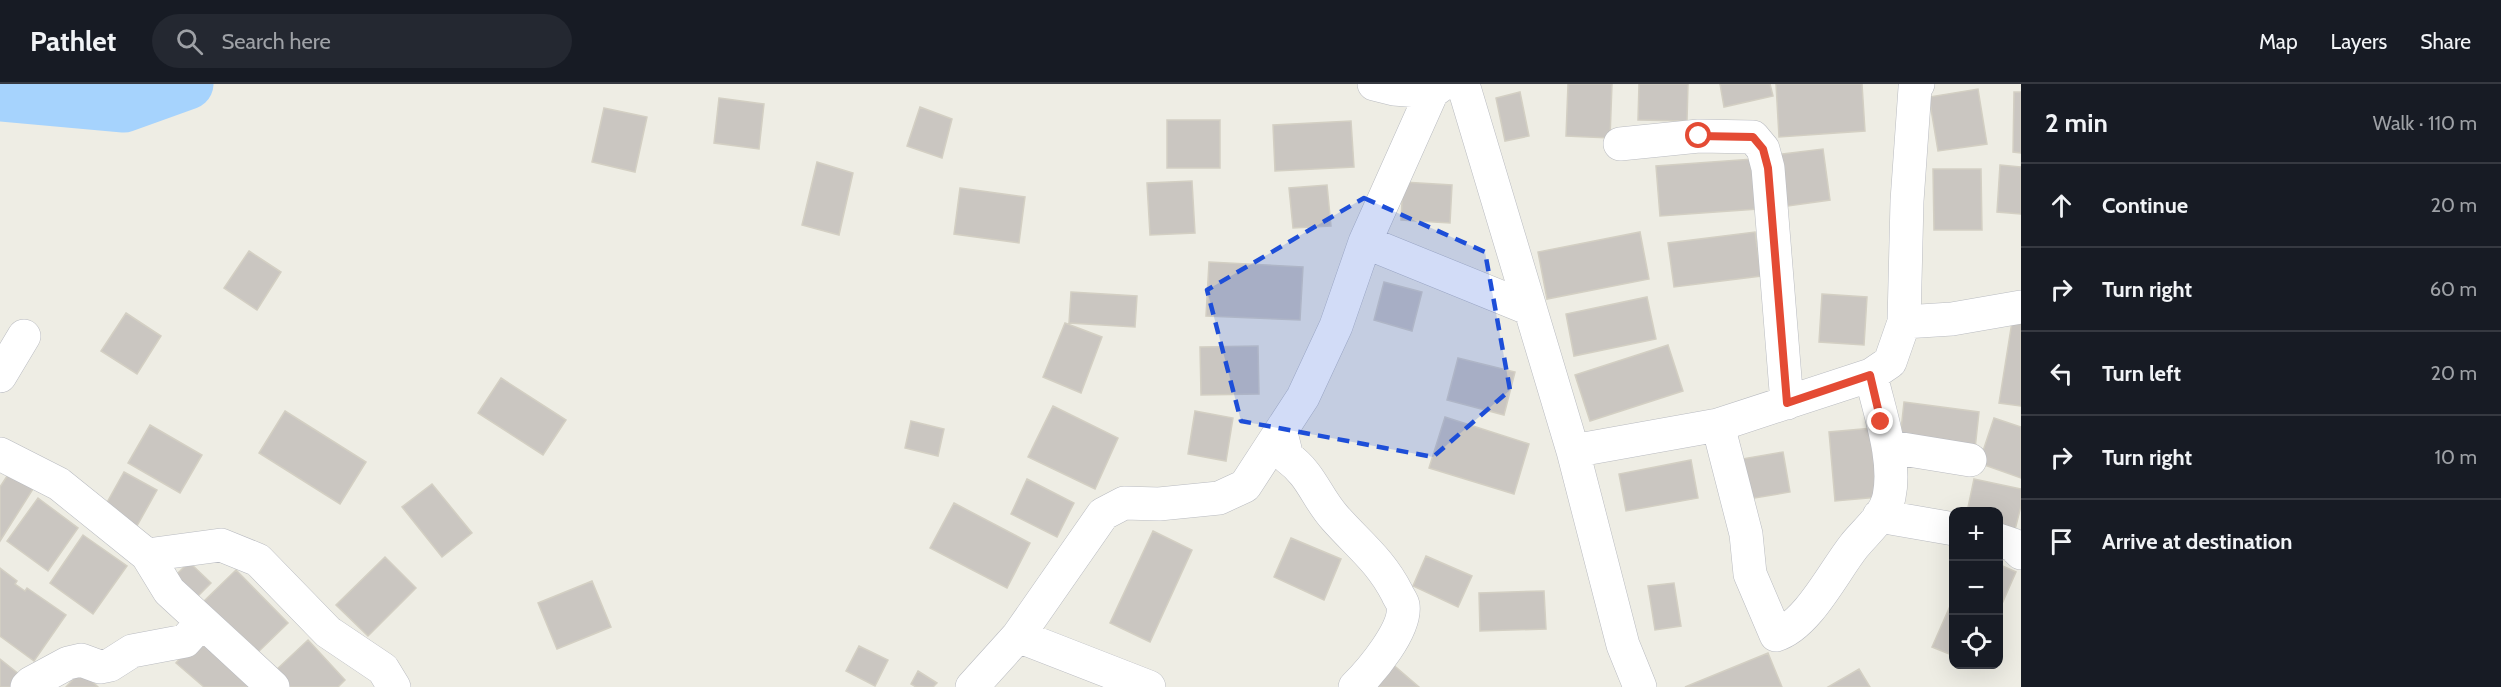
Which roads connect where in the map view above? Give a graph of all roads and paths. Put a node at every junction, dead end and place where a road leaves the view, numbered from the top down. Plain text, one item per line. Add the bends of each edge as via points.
1 (1374, 84) edge
2 (1463, 84) edge
3 (1918, 84) edge
4 (1437, 88) edge
5 (1620, 144) dead end
6 (1365, 242) junction
7 (2021, 307) edge
8 (1530, 309) junction
9 (1904, 322) junction
10 (24, 336) dead end
11 (1870, 375) junction
12 (0, 376) edge
13 (1787, 403) junction
14 (1718, 424) junction
15 (1281, 434) junction
16 (1890, 447) junction
17 (1572, 451) junction
18 (0, 454) edge
19 (1970, 460) dead end
20 (1879, 516) junction
21 (1949, 528) edge
22 (2003, 542) edge
23 (2021, 553) edge
24 (147, 555) junction
25 (201, 623) junction
26 (1018, 636) junction
27 (27, 687) edge
28 (273, 687) edge
29 (394, 687) edge
30 (972, 687) edge
31 (1149, 687) edge
32 (1355, 687) edge
33 (1640, 687) edge

1 - 4 street via 1394,89
2 - 8 street
3 - 9 street via 1907,201
4 - 6 street
5 - 13 street via 1699,136 1753,137 1763,149 1768,168
6 - 8 street
6 - 15 street via 1336,326
7 - 9 street via 1952,319
8 - 17 street
9 - 11 street via 1890,362
10 - 12 street
11 - 13 street
11 - 16 street
13 - 14 street
14 - 17 street
14 - 20 street via 1746,534 1750,574 1776,634 1799,619
15 - 26 street via 1245,486 1219,498 1124,503 1103,514
15 - 32 street via 1287,457 1313,483 1333,516 1386,571 1403,605 1397,633
16 - 19 street
16 - 20 street via 1889,498
17 - 33 street via 1623,645
18 - 24 street via 58,484
20 - 21 street
22 - 23 street
24 - 25 street via 169,591
24 - 29 street via 221,545 258,560 328,632 383,669
25 - 27 street via 185,641 132,651 100,667 81,660 68,663
25 - 28 street
26 - 30 street
26 - 31 street

